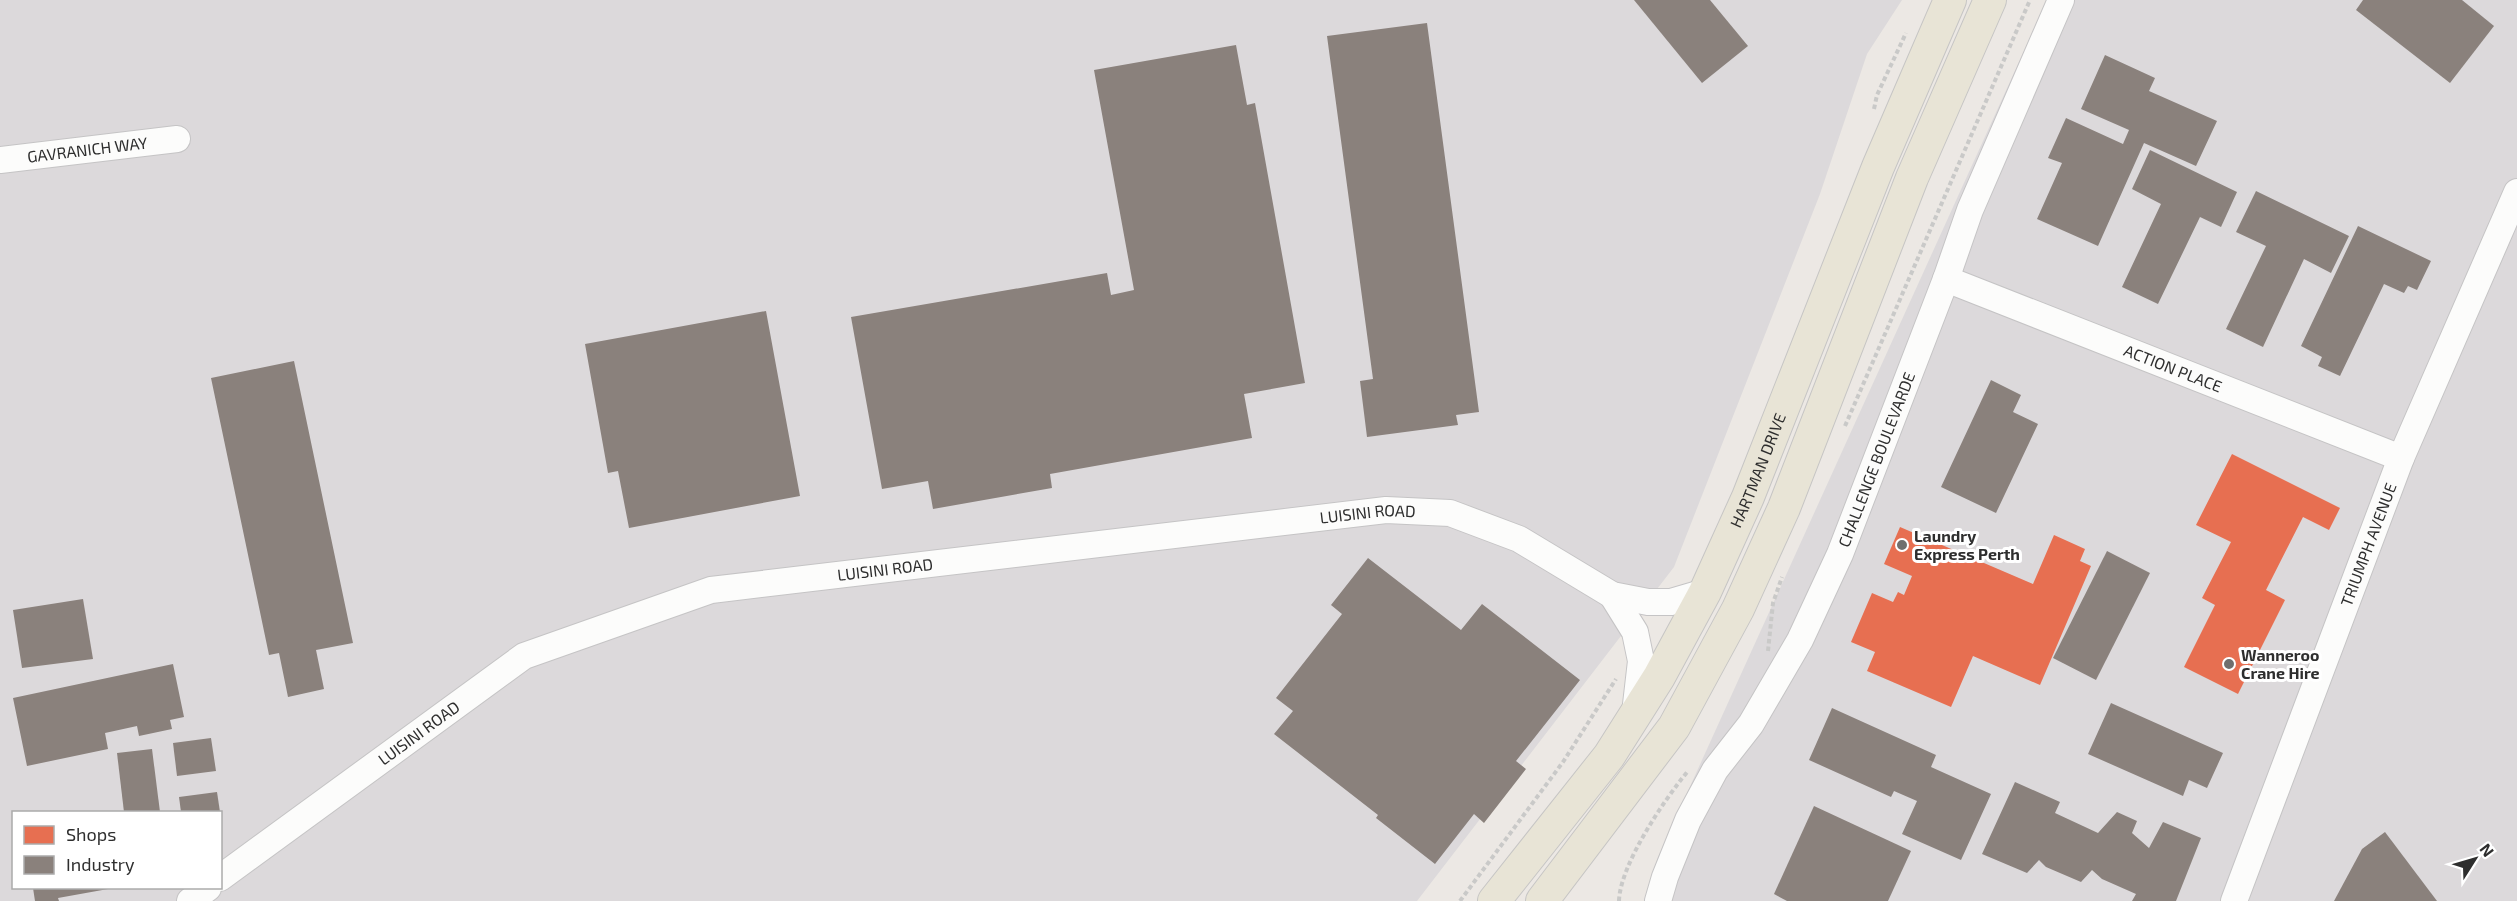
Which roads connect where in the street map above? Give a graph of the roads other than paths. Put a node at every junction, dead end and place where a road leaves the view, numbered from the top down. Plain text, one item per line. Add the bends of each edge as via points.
1 (1950, 0) edge
2 (1990, 0) edge
3 (2061, 0) edge
4 (177, 139) dead end
5 (0, 160) edge
6 (2517, 192) edge
7 (1946, 279) junction
8 (2401, 458) junction
9 (1705, 592) junction
10 (1612, 595) junction
11 (1635, 716) junction
12 (222, 877) edge
13 (207, 889) edge
14 (190, 901) edge
15 (1494, 901) edge
16 (1542, 901) edge
17 (1658, 901) edge
18 (2234, 901) edge

1 - 9 main road, HARTMAN DRIVE via 1878,167 1748,497
2 - 16 main road via 1912,178 1784,508 1738,609 1674,727
3 - 7 street, CHALLENGE BOULEVARDE via 1970,210
4 - 5 street, GAVRANICH WAY
6 - 8 street, TRIUMPH AVENUE
7 - 8 street, ACTION PLACE
7 - 17 street, CHALLENGE BOULEVARDE via 1840,554 1805,629 1751,724 1704,790 1676,849
8 - 18 street, TRIUMPH AVENUE
9 - 10 street, LUISINI ROAD via 1671,602
9 - 11 main road, HARTMAN DRIVE
10 - 11 street, LUISINI ROAD via 1635,632 1641,661
10 - 12 street, LUISINI ROAD via 1519,539 1450,513 1386,510 711,590 524,656
11 - 15 main road, HARTMAN DRIVE
13 - 14 street

